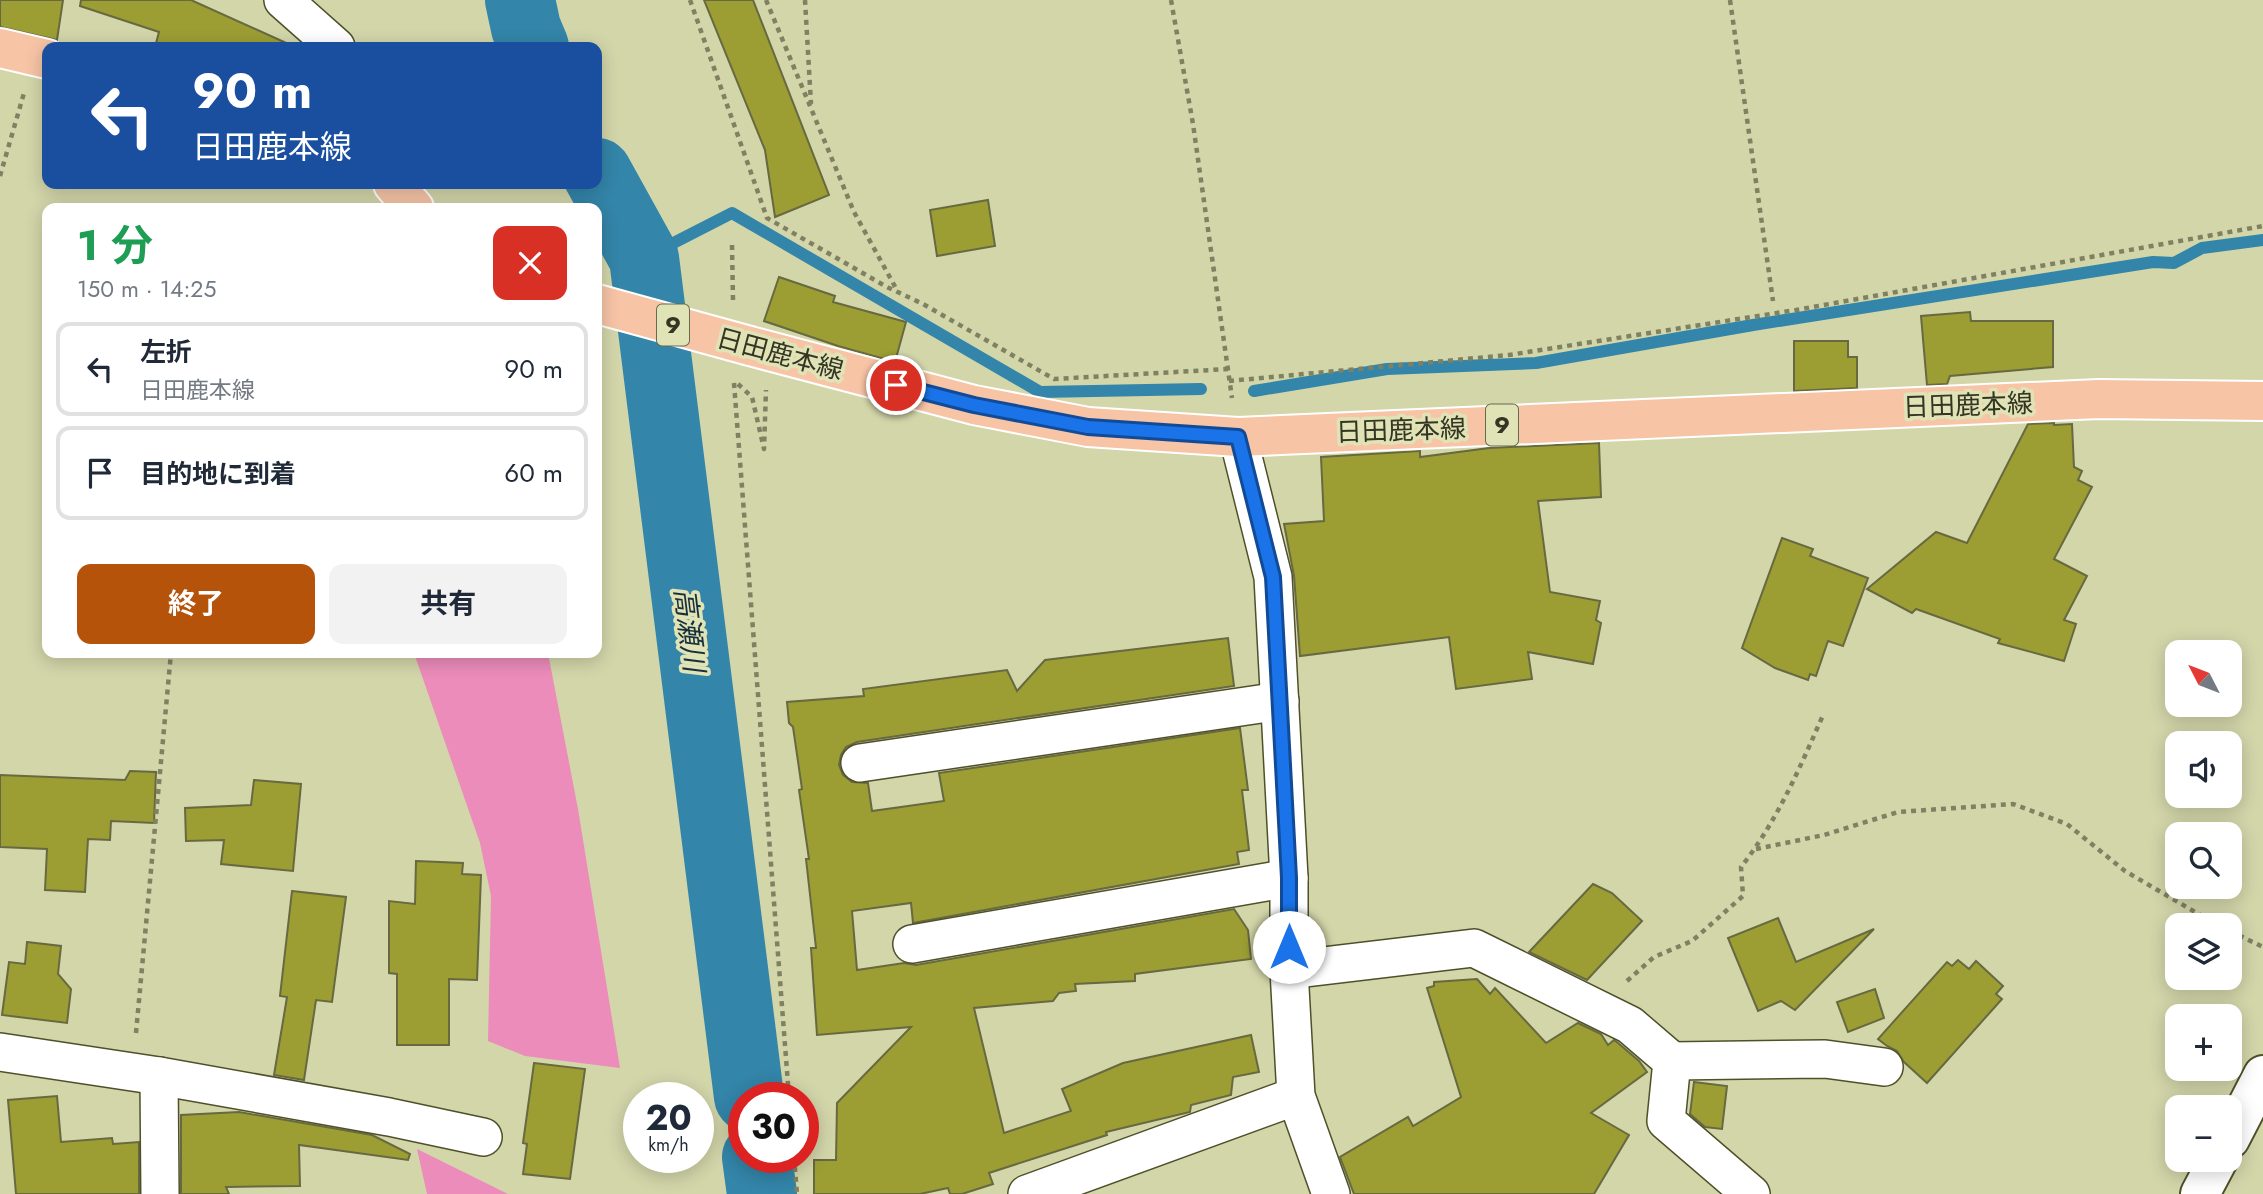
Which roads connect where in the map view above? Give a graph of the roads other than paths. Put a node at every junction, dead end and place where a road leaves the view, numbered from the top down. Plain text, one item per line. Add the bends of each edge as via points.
1 (283, 0) edge
2 (330, 42) edge
3 (397, 189) edge
4 (410, 203) edge
5 (602, 305) edge
6 (2263, 401) edge
7 (1238, 437) junction
8 (1280, 701) junction
9 (860, 763) dead end
10 (1289, 878) junction
11 (912, 944) dead end
12 (1289, 970) junction
13 (0, 1052) edge
14 (1671, 1061) junction
15 (1884, 1067) dead end
16 (146, 1074) junction
17 (2263, 1075) edge
18 (1296, 1096) junction
19 (2242, 1116) edge
20 (483, 1138) dead end
21 (2212, 1172) edge
22 (160, 1194) edge
23 (1027, 1194) edge
24 (1331, 1194) edge
25 (1751, 1194) edge
26 (2200, 1194) edge

1 - 2 street
3 - 4 main road
5 - 7 main road, 日田鹿本線 / 9, bridge via 974,405 1075,425
6 - 7 main road, 日田鹿本線 / 9 via 2099,399
7 - 8 street via 1273,577
8 - 9 street
8 - 10 street
10 - 11 street
10 - 12 street
12 - 14 street via 1474,948 1630,1025
12 - 18 street
13 - 16 street
14 - 15 street via 1825,1059
14 - 25 street via 1666,1121
16 - 20 street
16 - 22 street
17 - 19 street
18 - 23 street
18 - 24 street
21 - 26 street

